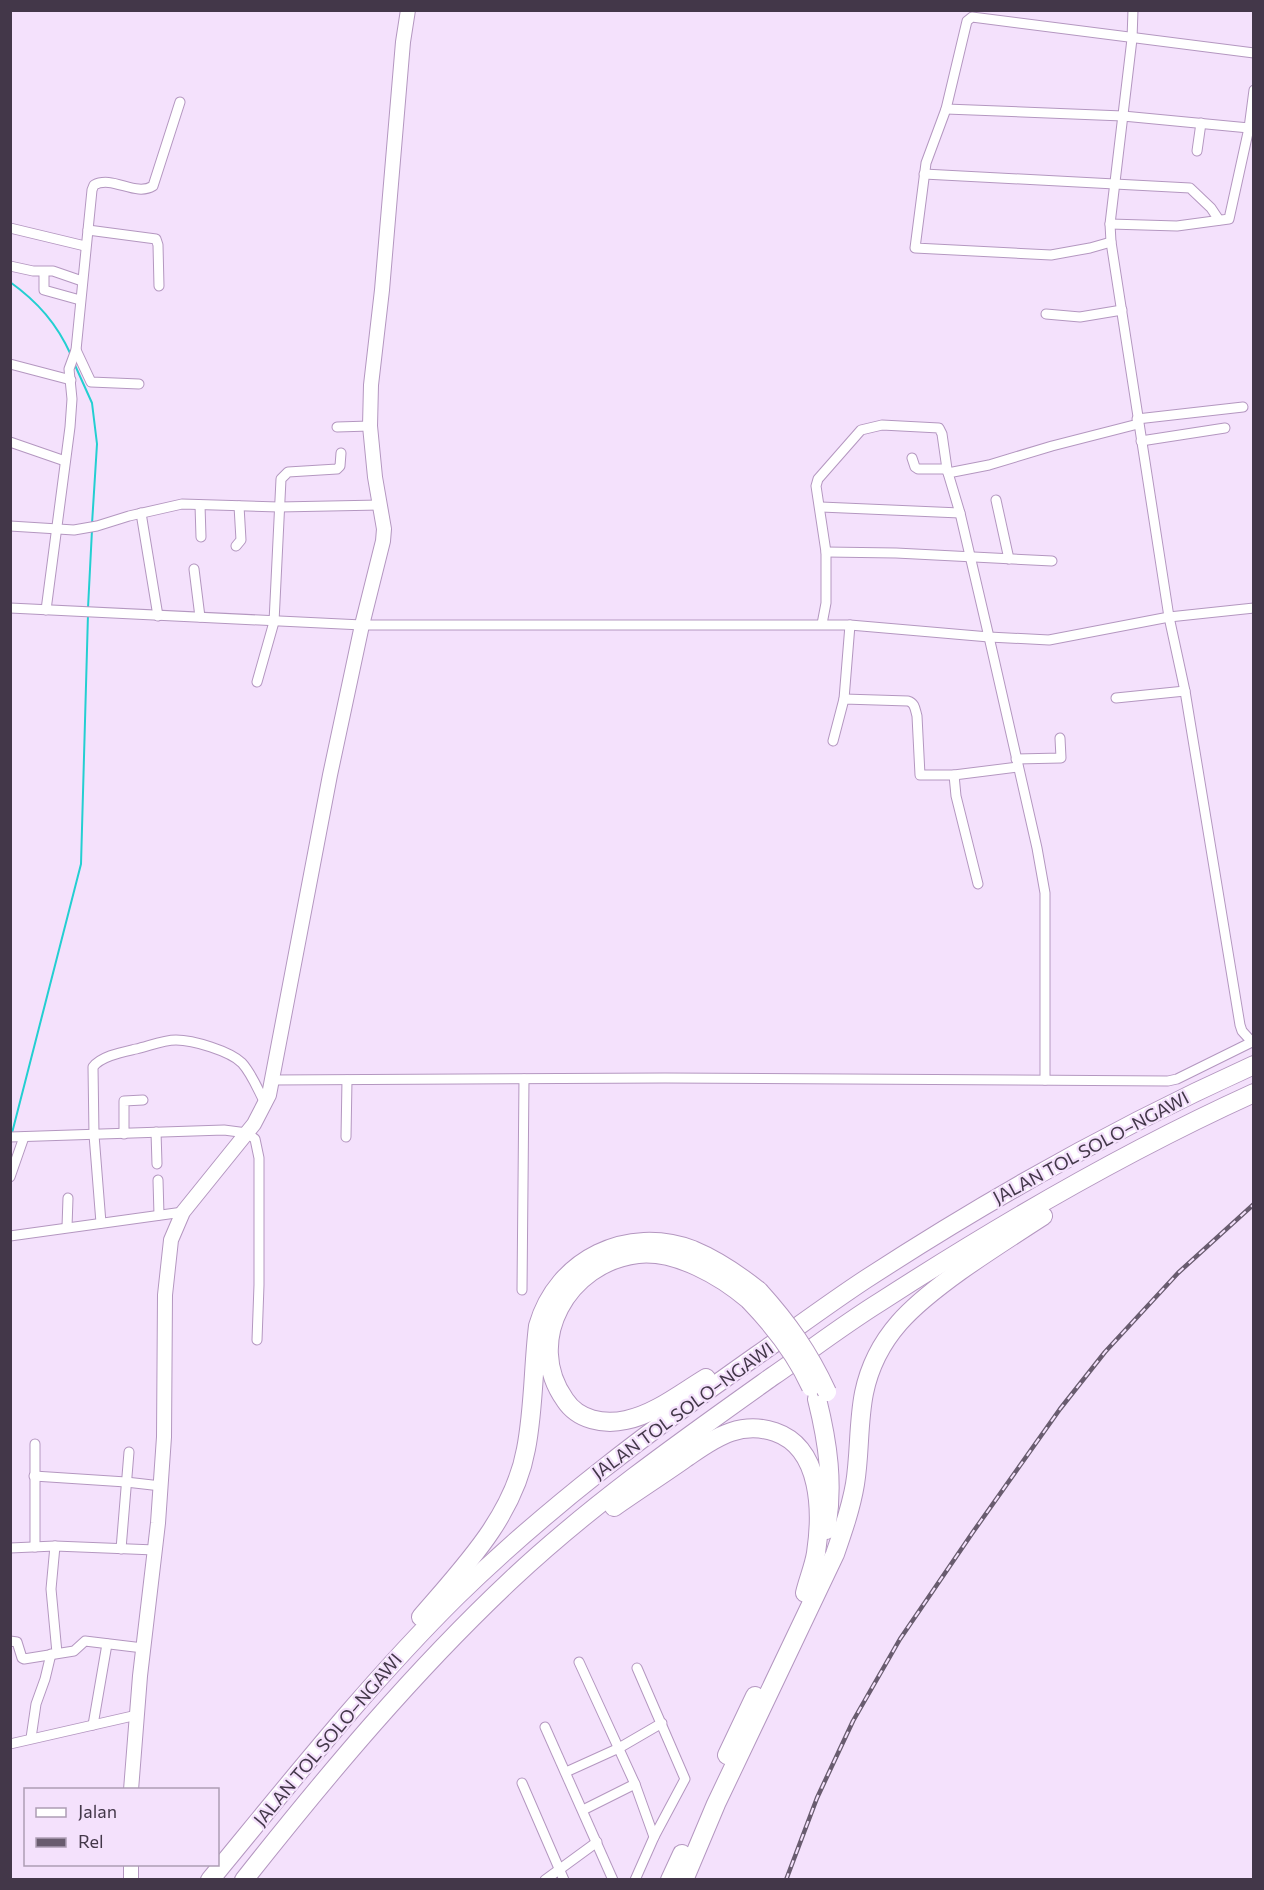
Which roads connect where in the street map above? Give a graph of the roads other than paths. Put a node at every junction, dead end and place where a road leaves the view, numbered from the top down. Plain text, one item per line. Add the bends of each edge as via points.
1 (408, 10) edge
2 (1133, 10) edge
3 (1132, 39) junction
4 (1254, 53) edge
5 (1254, 90) edge
6 (180, 102) dead end
7 (946, 109) junction
8 (1123, 116) junction
9 (1201, 123) junction
10 (1249, 128) junction
11 (1197, 151) dead end
12 (924, 174) junction
13 (1114, 185) junction
14 (1219, 220) junction
15 (1110, 224) junction
16 (10, 228) edge
17 (88, 230) junction
18 (1111, 242) junction
19 (86, 246) junction
20 (10, 266) edge
21 (44, 272) junction
22 (82, 281) junction
23 (159, 286) dead end
24 (80, 300) junction
25 (1122, 310) junction
26 (1046, 314) dead end
27 (74, 357) junction
28 (10, 364) edge
29 (71, 380) junction
30 (139, 384) dead end
31 (1243, 407) dead end
32 (1138, 421) junction
33 (370, 426) junction
34 (337, 427) dead end
35 (1226, 428) dead end
36 (1141, 441) junction
37 (10, 442) edge
38 (341, 453) dead end
39 (912, 458) dead end
40 (65, 461) junction
41 (948, 471) junction
42 (996, 500) dead end
43 (200, 505) junction
44 (380, 505) junction
45 (239, 506) junction
46 (279, 507) junction
47 (821, 507) junction
48 (141, 513) junction
49 (960, 513) junction
50 (10, 526) edge
51 (58, 529) junction
52 (201, 537) dead end
53 (236, 546) dead end
54 (826, 552) junction
55 (969, 557) junction
56 (1009, 559) junction
57 (1052, 561) dead end
58 (194, 569) dead end
59 (10, 608) edge
60 (1254, 608) edge
61 (46, 610) junction
62 (158, 615) junction
63 (200, 617) junction
64 (1169, 618) junction
65 (274, 622) junction
66 (362, 624) junction
67 (822, 624) junction
68 (850, 625) junction
69 (989, 638) junction
70 (257, 682) dead end
71 (1185, 691) junction
72 (1116, 698) dead end
73 (844, 699) junction
74 (1060, 738) dead end
75 (833, 741) dead end
76 (1017, 763) junction
77 (954, 776) junction
78 (978, 884) dead end
79 (1253, 1042) edge
80 (1254, 1065) edge
81 (524, 1079) junction
82 (273, 1080) junction
83 (347, 1080) junction
84 (1045, 1080) junction
85 (1254, 1093) edge
86 (143, 1100) dead end
87 (265, 1103) junction
88 (1176, 1131) junction
89 (156, 1132) junction
90 (246, 1133) junction
91 (124, 1134) junction
92 (94, 1135) junction
93 (17, 1137) edge
94 (346, 1137) dead end
95 (157, 1164) dead end
96 (10, 1177) edge
97 (158, 1180) dead end
98 (68, 1198) dead end
99 (183, 1212) junction
100 (159, 1215) junction
101 (101, 1222) junction
102 (67, 1227) junction
103 (10, 1236) edge
104 (863, 1280) junction
105 (522, 1290) dead end
106 (754, 1296) junction
107 (257, 1340) dead end
108 (35, 1444) dead end
109 (129, 1452) dead end
110 (34, 1476) junction
111 (126, 1482) junction
112 (160, 1486) junction
113 (55, 1546) junction
114 (35, 1547) junction
115 (10, 1548) edge
116 (122, 1549) junction
117 (155, 1550) junction
118 (812, 1591) junction
119 (471, 1618) junction
120 (10, 1641) edge
121 (107, 1644) junction
122 (143, 1648) junction
123 (54, 1653) junction
124 (579, 1662) dead end
125 (637, 1668) dead end
126 (137, 1715) junction
127 (662, 1723) junction
128 (93, 1725) junction
129 (545, 1727) dead end
130 (332, 1733) junction
131 (31, 1738) junction
132 (10, 1744) edge
133 (619, 1748) junction
134 (566, 1772) junction
135 (522, 1784) dead end
136 (635, 1784) junction
137 (131, 1788) edge
138 (583, 1810) junction
139 (654, 1837) junction
140 (597, 1842) junction
141 (560, 1870) junction
142 (210, 1880) edge
143 (244, 1880) edge
144 (545, 1880) edge
145 (564, 1880) edge
146 (613, 1880) edge
147 (635, 1880) edge
148 (670, 1880) edge
149 (684, 1880) edge

1 - 33 main road via 370,384
2 - 3 street
3 - 4 street
3 - 7 street via 972,17 964,29
3 - 8 street
5 - 10 street
6 - 17 street via 153,186 142,189 96,184
7 - 8 street
7 - 12 street
8 - 9 street
8 - 13 street
9 - 10 street
9 - 11 street
10 - 14 street via 1231,217
12 - 13 street
12 - 18 street via 914,246 917,249 1051,255
13 - 14 street via 1190,188
13 - 15 street
14 - 15 street via 1177,226
15 - 18 street
16 - 19 street
17 - 19 street
17 - 23 street via 156,239
18 - 25 street
19 - 22 street
20 - 21 street
21 - 22 street
21 - 24 street via 44,290
22 - 24 street
24 - 27 street
25 - 26 street via 1080,317
25 - 32 street
27 - 29 street via 69,369
27 - 30 street via 91,382
28 - 29 street
29 - 40 street
31 - 32 street
32 - 36 street
32 - 41 street via 989,465
33 - 34 street
33 - 44 main road
35 - 36 street
36 - 64 street
37 - 40 street
38 - 46 street via 337,469 284,474
39 - 41 street via 920,470
40 - 51 street
41 - 47 street via 942,434 937,427 864,429 858,431 817,480
41 - 49 street
42 - 56 street
43 - 45 street
43 - 48 street via 182,504
43 - 52 street
44 - 46 street
44 - 66 main road via 383,541
45 - 46 street
45 - 53 street via 241,540
46 - 65 street
47 - 49 street
47 - 54 street
48 - 51 street via 93,527
48 - 62 street
49 - 55 street
50 - 51 street
51 - 61 street
54 - 55 street
54 - 67 street
55 - 56 street
55 - 69 street
56 - 57 street
58 - 63 street
59 - 61 street
60 - 64 street
61 - 62 street
62 - 63 street
63 - 65 street
64 - 69 street via 1057,639
64 - 71 street
65 - 66 street
65 - 70 street
66 - 67 street
66 - 82 main road
67 - 68 street
68 - 69 street
68 - 73 street
69 - 76 street
71 - 72 street
71 - 79 street via 1240,1025
73 - 75 street
73 - 77 street via 912,702 920,775
74 - 76 street via 1061,758
76 - 77 street
76 - 84 street via 1044,889
77 - 78 street
79 - 84 street via 1173,1080
80 - 104 highway, JALAN TOL SOLO–NGAWI via 1066,1160
81 - 83 street
81 - 84 street
81 - 105 street
82 - 83 street
82 - 87 main road
83 - 94 street
85 - 88 highway, JALAN TOL SOLO–NGAWI
86 - 91 street via 124,1101
87 - 90 main road
87 - 92 street via 252,1076 238,1059 192,1042 162,1042 121,1053 93,1067
88 - 118 highway via 993,1248 921,1299 890,1332 870,1371 864,1394 848,1518 835,1554
88 - 119 highway, JALAN TOL SOLO–NGAWI via 974,1242 877,1303 616,1491 548,1546
89 - 90 street
89 - 91 street
89 - 95 street
90 - 99 main road
90 - 107 street via 255,1139 259,1158
91 - 92 street
92 - 93 street
92 - 101 street
93 - 96 street
97 - 100 street
98 - 102 street
99 - 100 street
99 - 112 main road via 171,1240 165,1295
100 - 101 street
101 - 102 street
102 - 103 street
104 - 106 highway via 643,1415 608,1422 592,1420 568,1405 552,1379 549,1340 556,1315 567,1294 606,1264 637,1254 678,1260
104 - 130 highway, JALAN TOL SOLO–NGAWI via 682,1408 527,1531 400,1655
106 - 118 highway, bridge via 822,1396 831,1505
106 - 130 highway via 741,1276 692,1250 649,1241 599,1253 564,1279 538,1326 526,1451 505,1507 491,1532
108 - 110 street
109 - 111 street
110 - 111 street
110 - 114 street
111 - 112 street
111 - 116 street
112 - 117 main road
113 - 114 street
113 - 116 street
113 - 123 street via 51,1589
114 - 115 street
116 - 117 street
117 - 122 main road
118 - 119 highway via 818,1514 808,1461 784,1435 748,1428 729,1432 709,1443 602,1515
118 - 148 highway via 739,1730
118 - 149 highway
119 - 143 highway, JALAN TOL SOLO–NGAWI via 382,1714
120 - 123 street via 17,1642 24,1659
121 - 122 street
121 - 123 street via 85,1641 74,1651
121 - 128 street
122 - 126 main road
123 - 131 street via 36,1704
124 - 133 street
125 - 127 street
126 - 128 street
126 - 137 main road
127 - 133 street
127 - 139 street via 685,1779
128 - 131 street
129 - 134 street
130 - 142 highway, JALAN TOL SOLO–NGAWI
131 - 132 street
133 - 134 street
133 - 136 street
134 - 138 street
135 - 141 street
136 - 138 street
136 - 139 street
138 - 140 street
139 - 147 street
140 - 141 street
140 - 146 street
141 - 144 street
141 - 145 street

